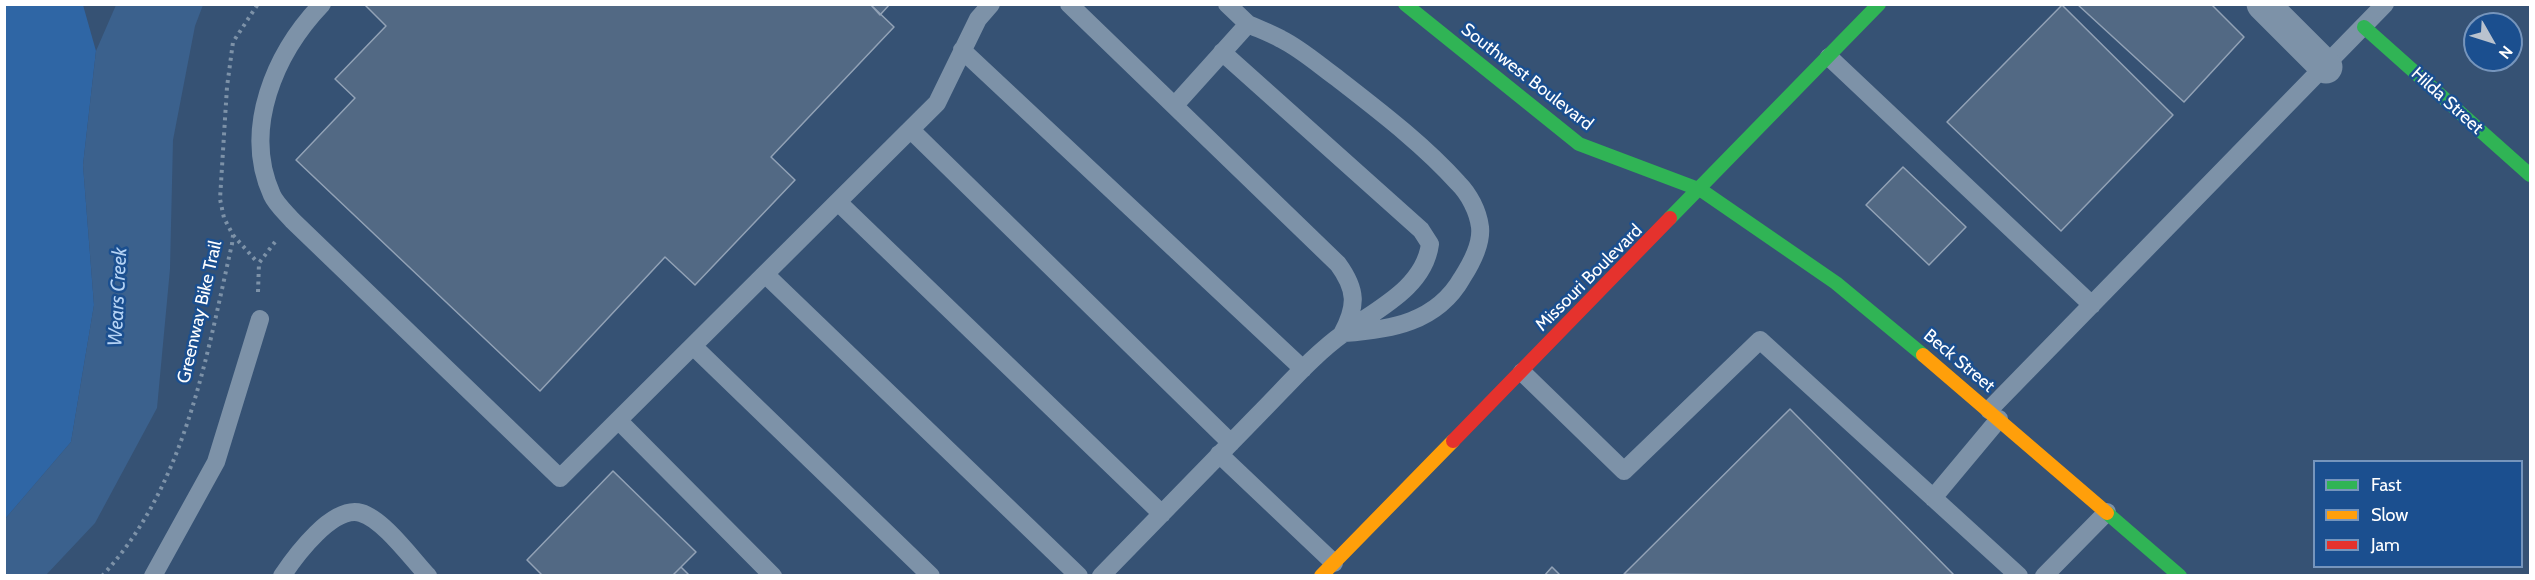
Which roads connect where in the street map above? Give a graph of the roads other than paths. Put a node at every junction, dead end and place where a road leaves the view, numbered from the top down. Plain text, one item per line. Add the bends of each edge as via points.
1 (322, 4) edge
2 (991, 4) edge
3 (1069, 4) edge
4 (1227, 4) edge
5 (1406, 4) edge
6 (1879, 4) edge
7 (2263, 4) edge
8 (2385, 4) edge
9 (1248, 24) junction
10 (2364, 27) junction
11 (962, 50) junction
12 (1222, 52) junction
13 (1829, 57) junction
14 (2326, 67) junction
15 (1175, 105) junction
16 (911, 130) junction
17 (2530, 175) edge
18 (1701, 190) junction
19 (838, 202) junction
20 (765, 274) junction
21 (2092, 305) junction
22 (260, 319) road end
23 (1342, 334) junction
24 (693, 346) junction
25 (1303, 369) junction
26 (1522, 372) junction
27 (1994, 414) junction
28 (619, 421) junction
29 (1225, 448) junction
30 (1933, 498) junction
31 (2107, 512) junction
32 (1162, 514) junction
33 (1327, 569) edge
34 (153, 576) edge
35 (282, 576) edge
36 (428, 576) edge
37 (773, 576) edge
38 (931, 576) edge
39 (1079, 576) edge
40 (1101, 576) edge
41 (2019, 576) edge
42 (2044, 576) edge
43 (2180, 576) edge

1 - 28 lane via 303,24 279,62 261,118 261,164 272,197 560,478
2 - 11 lane
3 - 15 lane
4 - 9 lane
5 - 18 main road, Southwest Boulevard via 1579,144
6 - 13 main road, Missouri Boulevard
7 - 14 street
8 - 10 lane
9 - 12 lane
9 - 23 lane via 1282,39 1360,96 1458,183 1472,201 1480,228 1470,266 1445,302 1410,322 1377,331
10 - 14 lane
10 - 17 main road, Hilda Street
11 - 16 lane via 937,103
11 - 25 lane
12 - 15 lane
12 - 23 lane via 1421,230 1430,244 1428,260 1411,283
13 - 18 main road, Missouri Boulevard
13 - 21 lane
14 - 21 lane
15 - 23 lane via 1348,277 1353,294 1352,314
16 - 19 lane
16 - 29 lane
18 - 26 main road, Missouri Boulevard
18 - 27 main road, Beck Street via 1836,283
19 - 20 lane
19 - 32 lane
20 - 24 lane
20 - 39 lane
21 - 27 lane
22 - 34 lane via 216,462
23 - 25 lane
24 - 28 lane
24 - 38 lane
25 - 29 lane
26 - 30 lane via 1624,471 1760,340
26 - 33 main road, Missouri Boulevard
27 - 30 lane
27 - 31 main road, Beck Street
28 - 37 lane
29 - 32 lane
29 - 33 lane
30 - 41 lane
31 - 42 lane
31 - 43 main road, Beck Street
32 - 40 lane
35 - 36 lane via 336,515 360,513 380,524

